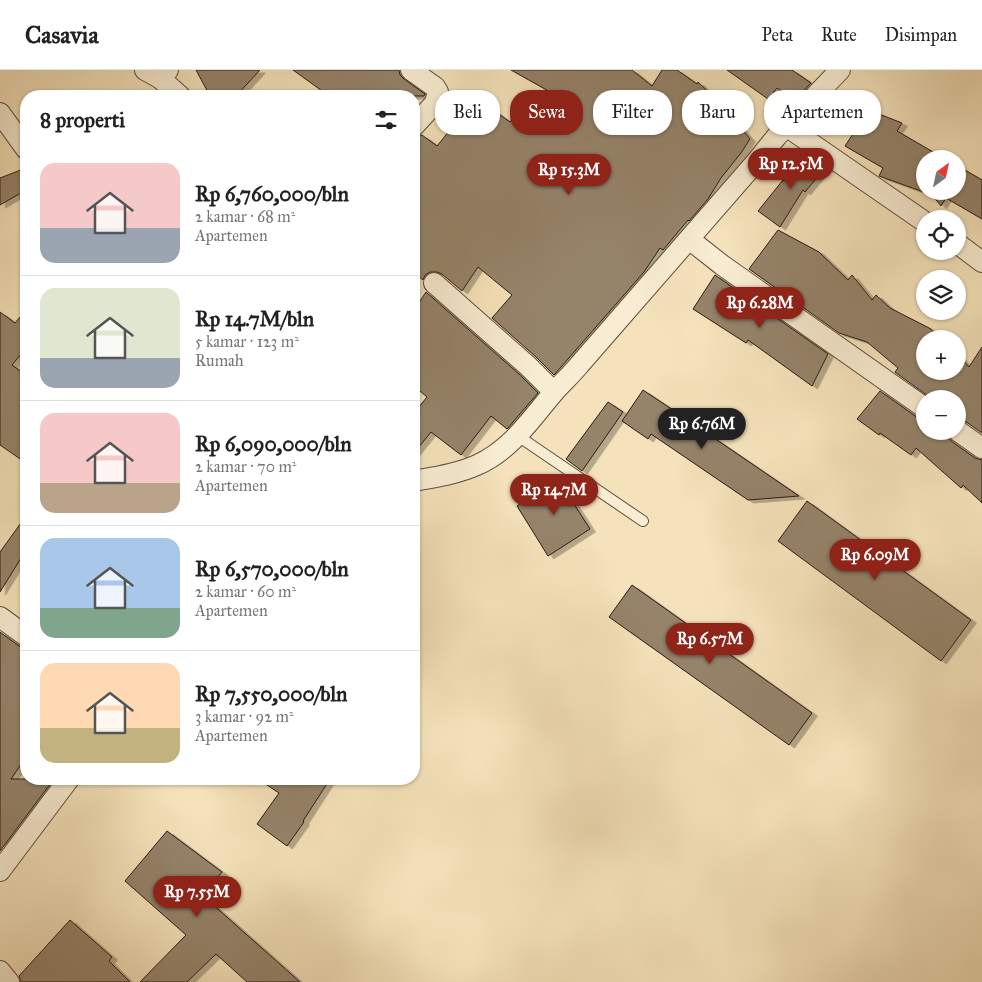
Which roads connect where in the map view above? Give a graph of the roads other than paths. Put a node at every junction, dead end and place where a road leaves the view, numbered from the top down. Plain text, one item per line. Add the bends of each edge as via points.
1 (412, 70) edge
2 (840, 70) edge
3 (158, 73) edge
4 (174, 90) edge
5 (822, 90) edge
6 (0, 113) edge
7 (420, 119) edge
8 (781, 135) edge
9 (800, 135) edge
10 (20, 141) edge
11 (916, 216) edge
12 (693, 242) junction
13 (966, 250) edge
14 (982, 262) edge
15 (434, 284) dead end
16 (554, 392) junction
17 (916, 402) edge
18 (518, 436) junction
19 (966, 437) edge
20 (982, 448) edge
21 (420, 480) edge
22 (643, 521) dead end
23 (0, 618) edge
24 (20, 632) edge
25 (64, 785) edge
26 (0, 871) edge
27 (0, 971) edge
28 (9, 982) edge

1 - 7 street via 438,92 435,103
2 - 5 street
3 - 4 street
6 - 10 street
8 - 12 street
9 - 11 street
12 - 16 street
12 - 17 street
13 - 14 street
15 - 16 street
16 - 18 street
18 - 21 street via 477,465
18 - 22 lane
19 - 20 street
23 - 24 street
25 - 26 street
27 - 28 street

